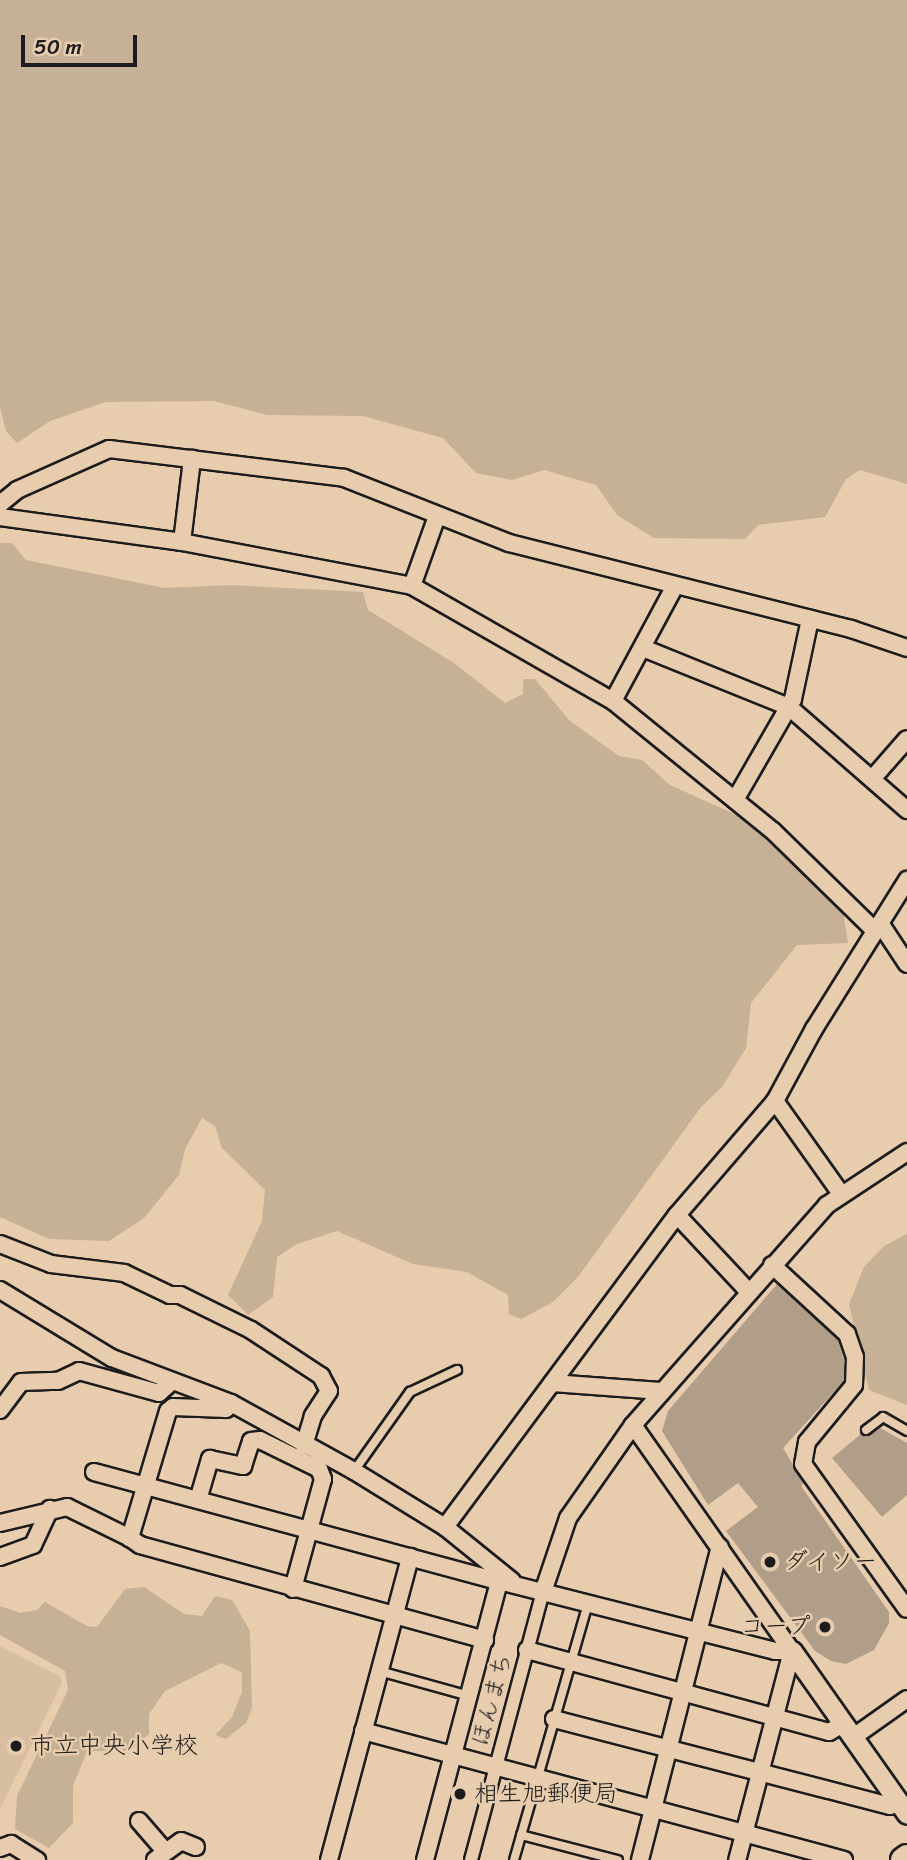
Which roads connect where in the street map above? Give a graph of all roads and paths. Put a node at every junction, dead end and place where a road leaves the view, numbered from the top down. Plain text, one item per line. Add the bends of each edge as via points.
1 (192, 459) junction
2 (0, 504) edge
3 (438, 516) junction
4 (0, 517) edge
5 (182, 542) junction
6 (412, 586) junction
7 (675, 586) junction
8 (810, 619) junction
9 (643, 648) junction
10 (907, 648) edge
11 (613, 701) junction
12 (789, 707) junction
13 (907, 739) edge
14 (872, 779) junction
15 (735, 800) junction
16 (907, 810) edge
17 (907, 880) edge
18 (878, 927) junction
19 (907, 964) edge
20 (775, 1101) junction
21 (907, 1152) edge
22 (841, 1194) junction
23 (677, 1215) junction
24 (0, 1244) edge
25 (772, 1265) junction
26 (0, 1290) edge
27 (749, 1292) junction
28 (457, 1370) dead end
29 (170, 1383) junction
30 (552, 1383) junction
31 (660, 1391) junction
32 (231, 1403) junction
33 (0, 1410) edge
34 (633, 1424) junction
35 (866, 1430) dead end
36 (907, 1431) edge
37 (304, 1446) junction
38 (354, 1471) junction
39 (94, 1472) dead end
40 (145, 1485) junction
41 (198, 1500) junction
42 (50, 1509) junction
43 (0, 1522) edge
44 (445, 1527) junction
45 (309, 1530) junction
46 (130, 1538) junction
47 (720, 1547) junction
48 (0, 1557) edge
49 (410, 1557) junction
50 (506, 1581) junction
51 (293, 1589) junction
52 (543, 1592) junction
53 (588, 1603) junction
54 (907, 1609) edge
55 (394, 1618) junction
56 (701, 1632) junction
57 (485, 1640) junction
58 (527, 1650) junction
59 (792, 1651) junction
60 (569, 1662) junction
61 (379, 1671) junction
62 (685, 1692) junction
63 (470, 1696) junction
64 (907, 1699) edge
65 (775, 1718) junction
66 (554, 1719) junction
67 (363, 1731) junction
68 (847, 1731) junction
69 (670, 1749) junction
70 (454, 1756) junction
71 (496, 1767) junction
72 (760, 1773) junction
73 (537, 1778) junction
74 (903, 1808) edge
75 (654, 1809) junction
76 (139, 1821) dead end
77 (744, 1834) junction
78 (521, 1835) junction
79 (196, 1846) dead end
80 (0, 1849) edge
81 (160, 1855) edge
82 (37, 1860) edge
83 (329, 1860) edge
84 (425, 1860) edge
85 (471, 1860) edge
86 (514, 1860) edge
87 (618, 1860) edge
88 (639, 1860) edge
89 (737, 1860) edge
90 (844, 1860) edge

1 - 2 street via 109,449 17,490
1 - 3 street via 344,478
1 - 5 street
3 - 6 street
3 - 7 street via 509,543
4 - 5 street
5 - 6 street
6 - 11 street
7 - 8 street
7 - 9 street
8 - 10 street
8 - 12 street
9 - 11 street
9 - 12 street
11 - 15 street
12 - 14 street
12 - 15 street
13 - 14 street
14 - 16 street
15 - 18 street
17 - 18 street
18 - 19 street
18 - 20 street
20 - 22 street
20 - 23 street
21 - 22 street
22 - 25 street
23 - 27 street
23 - 30 street
24 - 37 street via 51,1264 124,1273 170,1295 180,1295 251,1330 321,1376 329,1391 313,1416
25 - 27 street
25 - 54 street via 839,1325 850,1341 854,1385 807,1442 803,1464
26 - 29 street via 112,1358
27 - 31 street
28 - 38 lane via 410,1392
29 - 32 street
29 - 33 street via 159,1393 69,1373 58,1381 21,1382
30 - 31 street
30 - 44 street
31 - 34 street
32 - 37 street
32 - 40 street via 226,1409 173,1407 168,1411
34 - 47 street
34 - 52 street via 568,1518
35 - 36 lane via 883,1417
37 - 38 street
38 - 44 street
39 - 40 street
40 - 41 street
40 - 46 street
41 - 45 street
41 - 45 street via 210,1459 243,1465 251,1441 260,1440 319,1469 323,1479
42 - 43 street
42 - 46 street via 67,1507
42 - 48 street via 33,1545
44 - 50 street
45 - 49 street
45 - 51 street
46 - 51 street via 140,1545
47 - 56 street
47 - 59 street
49 - 50 street
49 - 55 street
50 - 52 street
50 - 57 street
51 - 55 street
52 - 53 street
52 - 58 street, ほんまち
53 - 56 street
53 - 60 lane
55 - 57 street
55 - 61 street
56 - 59 street
56 - 62 street
57 - 63 street
58 - 60 street
58 - 71 street, ほんまち
59 - 65 street
59 - 68 street
60 - 62 street
60 - 66 lane
61 - 63 lane
61 - 67 street
62 - 65 street
62 - 69 street
63 - 70 street
64 - 68 street
65 - 68 street via 829,1732
65 - 72 street
66 - 69 street
66 - 73 lane
67 - 70 street
67 - 83 street
68 - 74 street
69 - 72 street
69 - 75 street
70 - 71 street
70 - 84 street
71 - 73 street
71 - 85 street, ほんまち
72 - 74 street
72 - 77 street
73 - 75 street
73 - 78 lane
75 - 77 street
75 - 88 street
76 - 81 street
77 - 89 street
77 - 90 street
78 - 86 lane
78 - 87 lane
79 - 81 street via 181,1841
80 - 82 street via 11,1844

